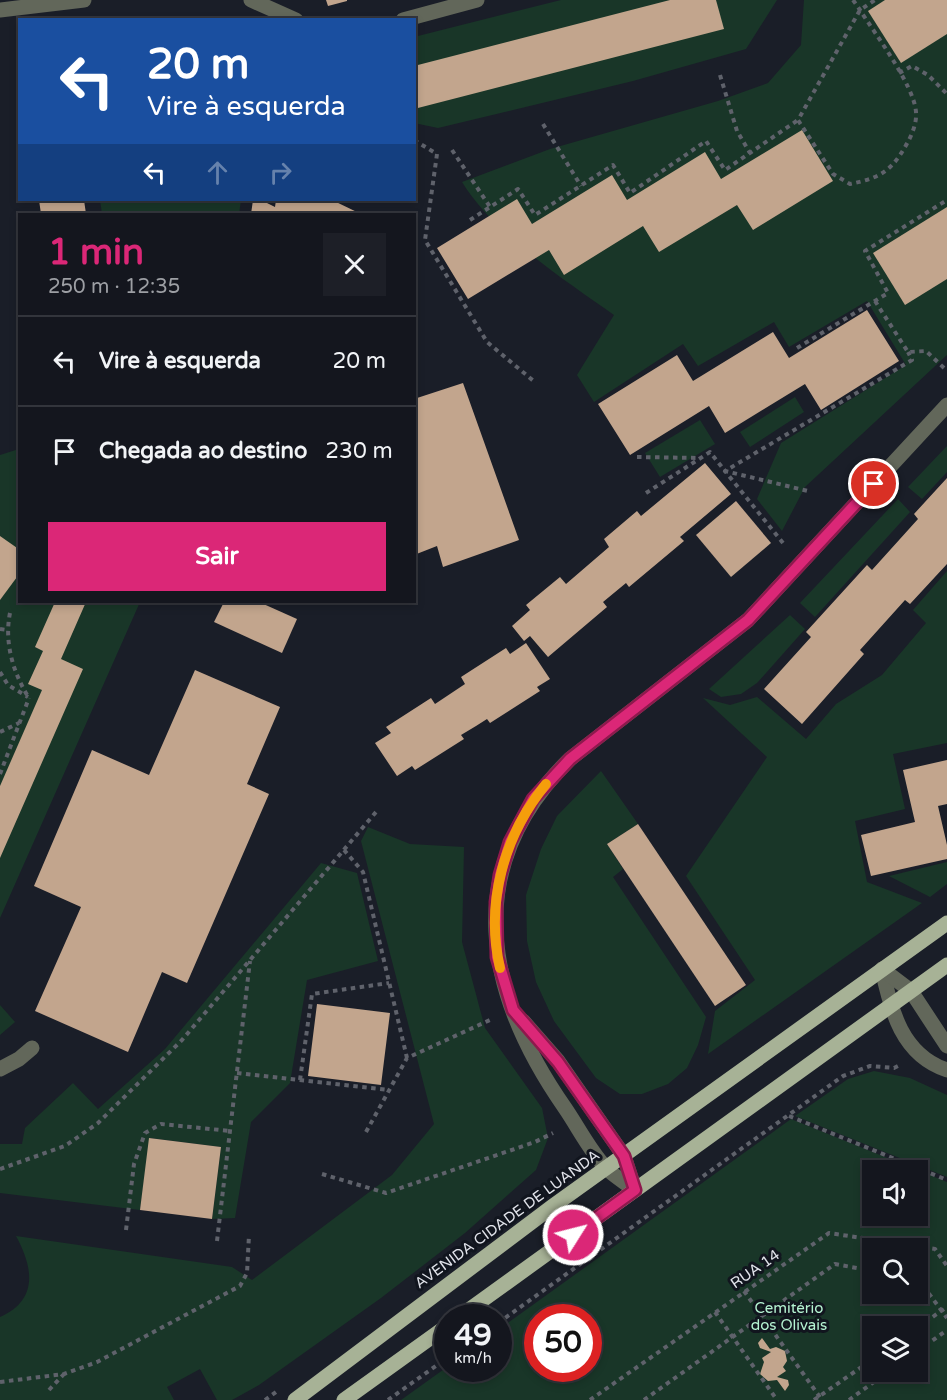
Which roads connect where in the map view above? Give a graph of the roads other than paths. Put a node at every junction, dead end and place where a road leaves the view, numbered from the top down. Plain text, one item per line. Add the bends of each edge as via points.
1 (84, 0) edge
2 (251, 0) edge
3 (477, 0) edge
4 (0, 10) edge
5 (292, 18) edge
6 (410, 18) edge
7 (947, 405) edge
8 (947, 923) edge
9 (947, 965) edge
10 (882, 969) junction
11 (911, 991) junction
12 (890, 1006) junction
13 (513, 1010) junction
14 (947, 1046) edge
15 (32, 1048) dead end
16 (0, 1069) edge
17 (947, 1070) edge
18 (624, 1156) junction
19 (607, 1168) junction
20 (635, 1190) junction
21 (477, 1304) edge
22 (434, 1335) edge
23 (295, 1400) edge
24 (344, 1400) edge

1 - 4 street
2 - 5 street
3 - 6 street
7 - 13 street via 748,620 570,759 533,799 510,842 496,902 497,957
8 - 10 main road, AVENIDA CIDADE DE LUANDA
9 - 11 main road
10 - 11 street
10 - 12 street
10 - 18 main road, AVENIDA CIDADE DE LUANDA
11 - 12 main road
11 - 14 street
12 - 17 street via 917,1055
12 - 20 main road
13 - 18 street via 558,1062
13 - 19 street via 541,1074
15 - 16 street
18 - 19 main road, AVENIDA CIDADE DE LUANDA
18 - 20 street
19 - 20 street
19 - 23 main road, AVENIDA CIDADE DE LUANDA
20 - 21 main road
22 - 24 main road

